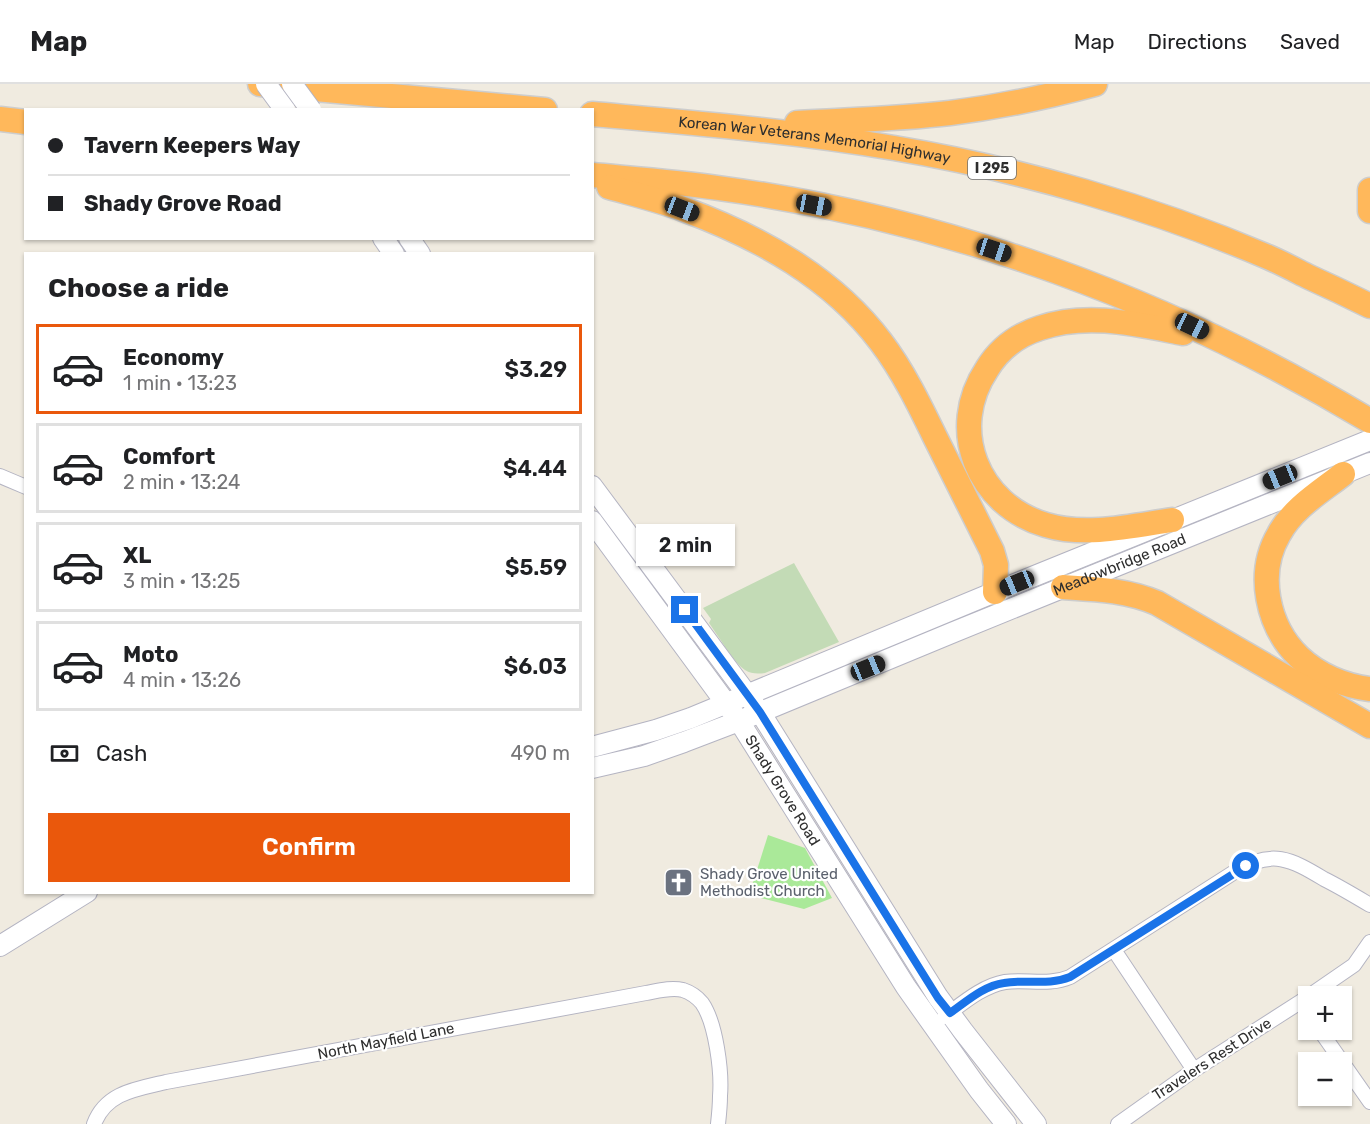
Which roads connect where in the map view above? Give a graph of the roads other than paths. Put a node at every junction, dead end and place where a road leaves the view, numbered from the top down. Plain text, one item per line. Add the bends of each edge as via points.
1 (260, 84) edge
2 (266, 84) edge
3 (292, 84) edge
4 (1095, 84) edge
5 (284, 108) edge
6 (310, 108) edge
7 (523, 108) edge
8 (594, 114) edge
9 (0, 119) edge
10 (24, 122) edge
11 (732, 127) junction
12 (594, 175) edge
13 (594, 183) edge
14 (1370, 190) edge
15 (1370, 211) edge
16 (1370, 306) edge
17 (1222, 340) junction
18 (1370, 421) edge
19 (1370, 440) edge
20 (1370, 463) edge
21 (1343, 474) junction
22 (0, 476) edge
23 (24, 487) edge
24 (594, 489) edge
25 (1172, 520) junction
26 (594, 524) edge
27 (1063, 587) junction
28 (995, 592) junction
29 (1370, 688) edge
30 (748, 694) junction
31 (727, 703) junction
32 (760, 712) junction
33 (740, 721) junction
34 (1370, 726) edge
35 (594, 746) edge
36 (594, 768) edge
37 (84, 894) edge
38 (1370, 905) edge
39 (1370, 942) edge
40 (0, 945) edge
41 (1114, 950) junction
42 (1327, 986) edge
43 (1298, 1007) edge
44 (950, 1013) junction
45 (932, 1025) junction
46 (1327, 1040) edge
47 (1194, 1070) junction
48 (1370, 1102) edge
49 (94, 1124) edge
50 (718, 1124) edge
51 (1006, 1124) edge
52 (1036, 1124) edge
53 (1118, 1124) edge

1 - 7 highway
2 - 5 main road, bridge
3 - 6 main road, bridge
4 - 11 highway via 949,113
8 - 11 highway, Korean War Veterans Memorial Highway / I 295
9 - 10 highway
11 - 16 highway, Korean War Veterans Memorial Highway / I 295 via 896,148 1058,184 1218,237
12 - 17 highway via 731,190 916,228 1065,274
13 - 28 highway via 682,209 743,235 816,277 850,307 881,341 914,393 992,551
14 - 15 highway
17 - 18 highway
17 - 25 highway via 1107,320 1053,324 1027,333 998,353 980,378 970,407 970,440 977,466 996,495 1021,515 1048,526 1075,530
19 - 25 main road, Meadowbridge Road
20 - 21 main road, Meadowbridge Road
21 - 27 main road, Meadowbridge Road
21 - 29 highway via 1299,509 1279,533 1268,562 1267,593 1283,637 1300,657 1328,677
22 - 23 street
24 - 30 main road, Shady Grove Road
25 - 28 main road, Meadowbridge Road
26 - 31 main road, Shady Grove Road
27 - 32 main road, Meadowbridge Road
27 - 34 highway via 1117,591 1157,603
28 - 30 main road, Meadowbridge Road
30 - 31 main road, Meadowbridge Road
30 - 32 main road, Shady Grove Road
31 - 33 main road, Shady Grove Road
31 - 35 main road, Meadowbridge Road via 656,730
32 - 33 main road, Meadowbridge Road
32 - 44 main road, Shady Grove Road
33 - 36 main road, Meadowbridge Road via 644,756
33 - 45 main road, Shady Grove Road
37 - 40 main road
38 - 41 street via 1294,862 1266,859 1246,866
39 - 42 street, Travelers Rest Drive via 1354,965
41 - 44 street via 1063,980 996,984
41 - 47 street
43 - 47 street, Travelers Rest Drive
44 - 45 street
44 - 52 main road, Shady Grove Road
45 - 51 main road, Shady Grove Road
46 - 48 street
47 - 53 street, Travelers Rest Drive
49 - 50 street, North Mayfield Lane via 103,1108 122,1093 166,1082 672,989 693,994 712,1026 720,1071

